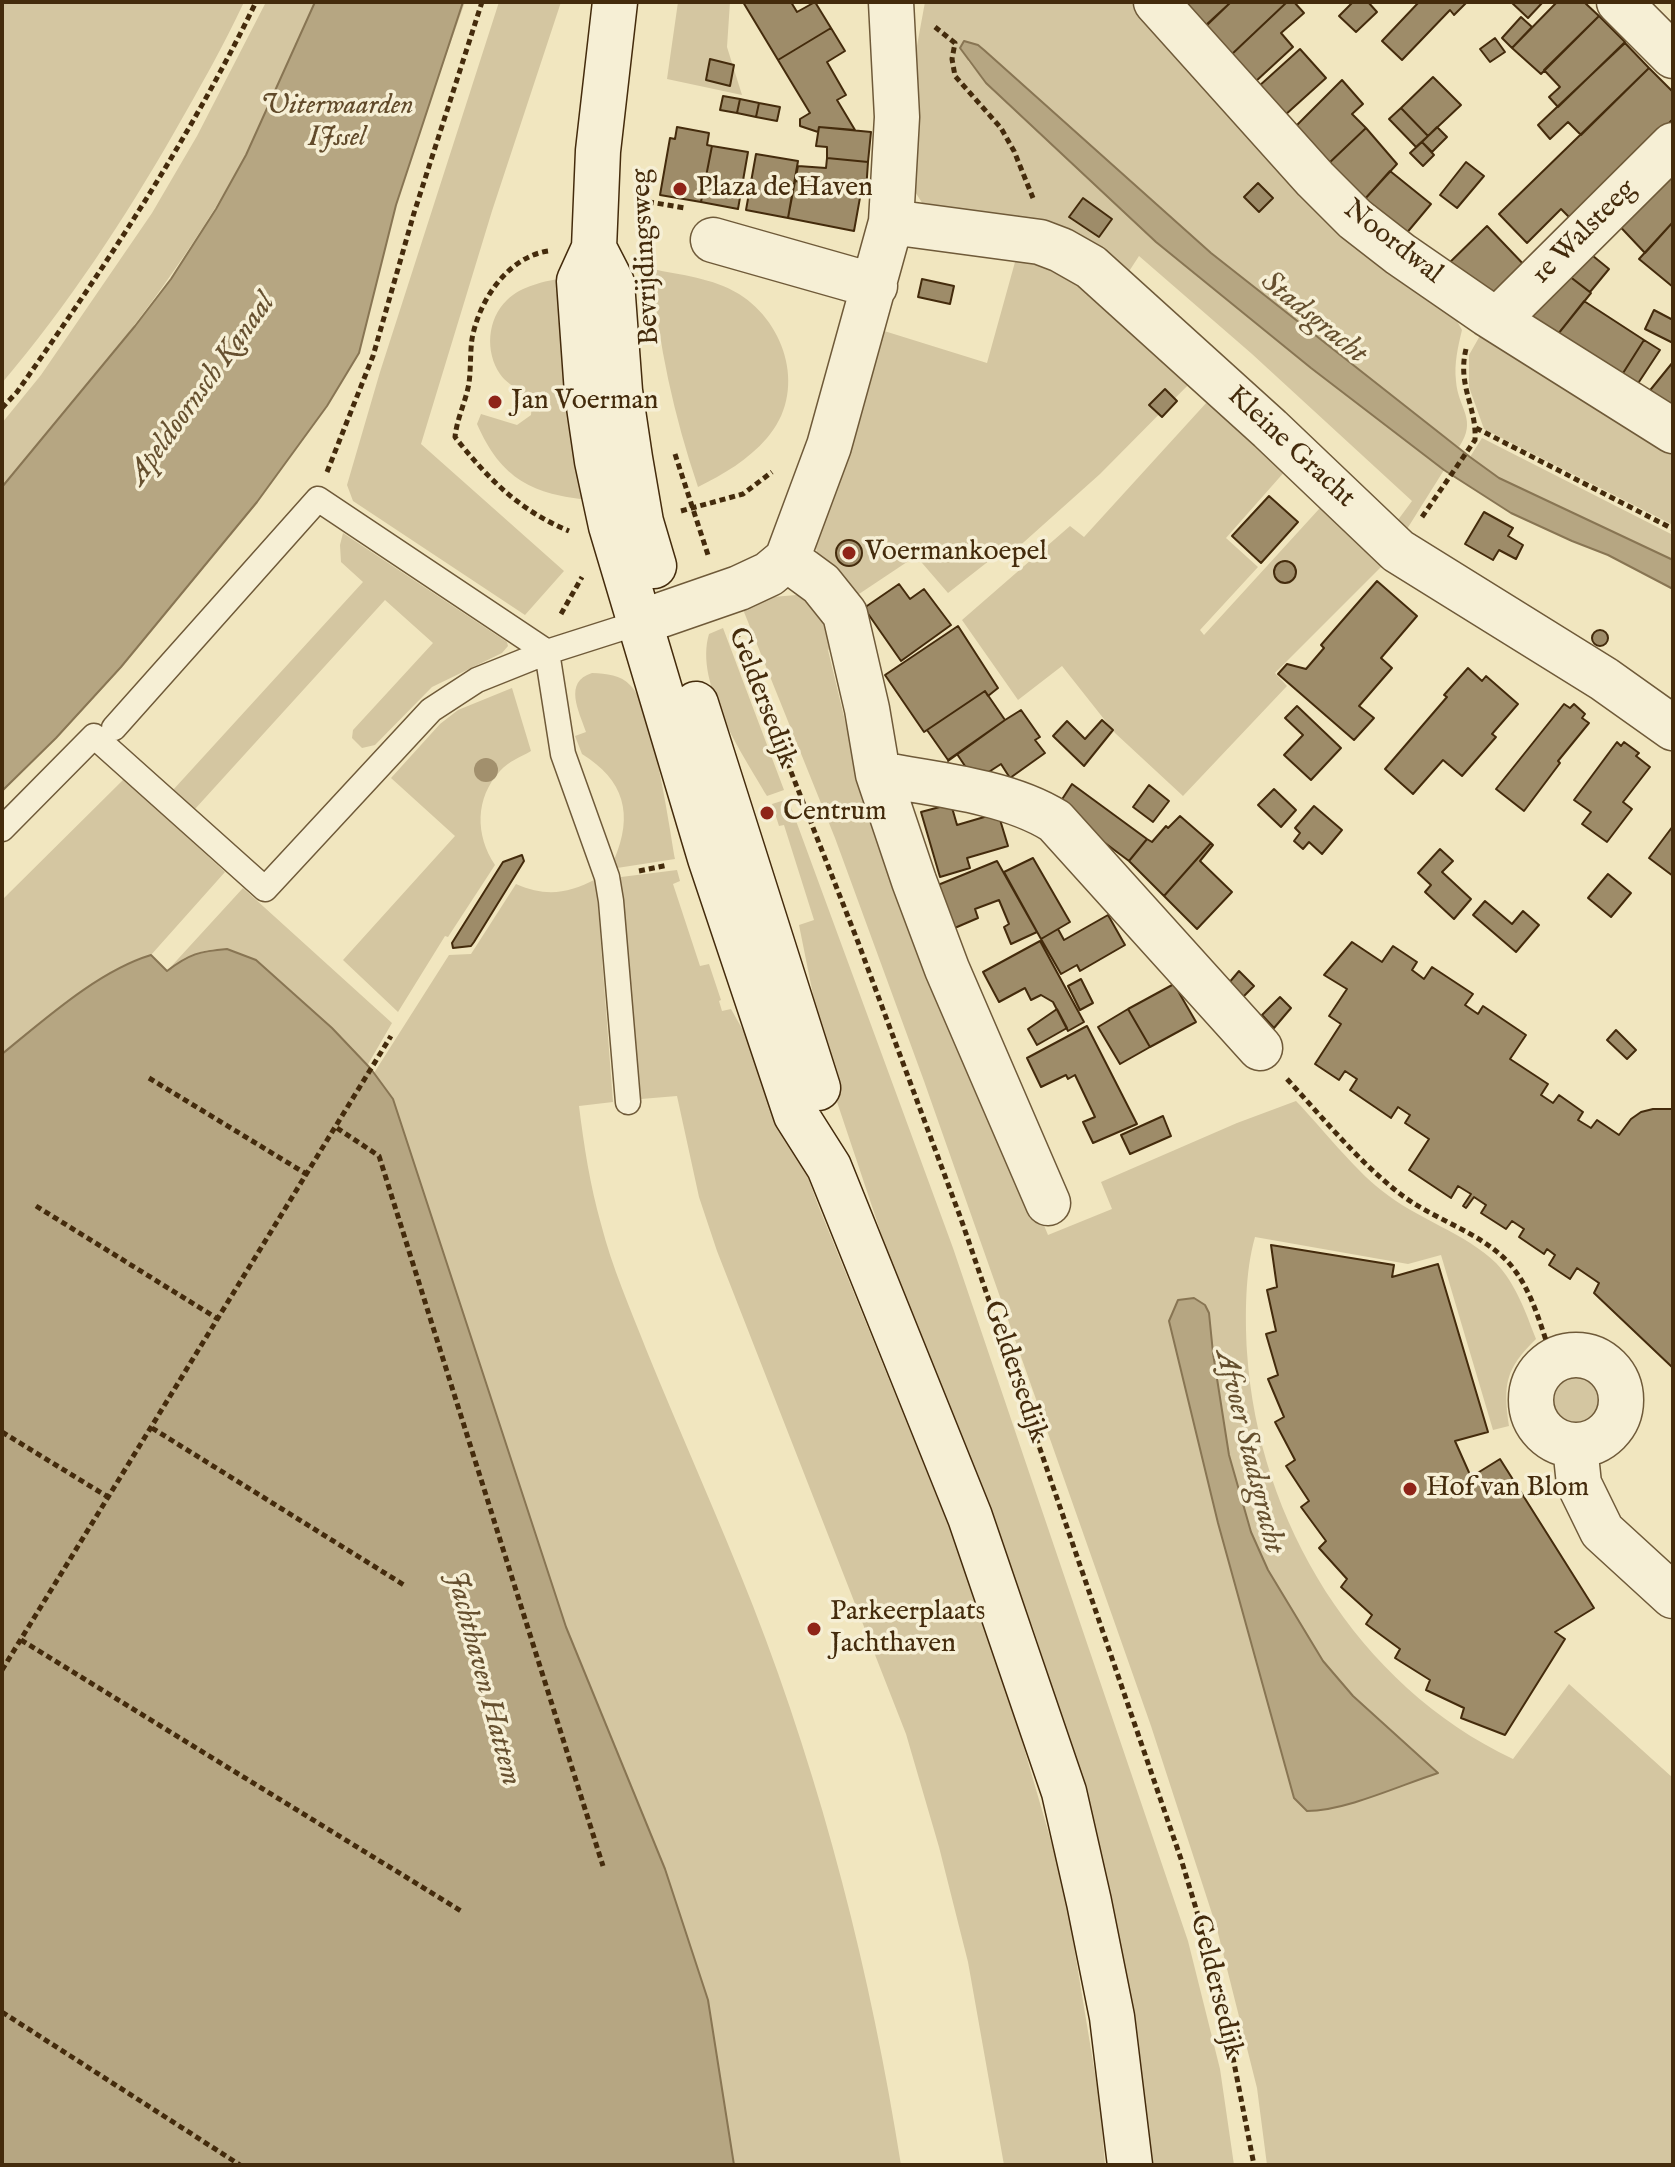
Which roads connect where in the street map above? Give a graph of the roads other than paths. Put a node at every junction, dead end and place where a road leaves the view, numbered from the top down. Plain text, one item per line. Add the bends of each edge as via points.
1 (615, 2) edge
2 (891, 2) edge
3 (1156, 2) edge
4 (1619, 2) edge
5 (1673, 56) edge
6 (1673, 145) edge
7 (891, 222) junction
8 (713, 240) dead end
9 (875, 286) junction
10 (1492, 317) junction
11 (1673, 431) edge
12 (787, 559) junction
13 (655, 618) junction
14 (547, 652) junction
15 (114, 728) dead end
16 (1673, 728) edge
17 (878, 774) junction
18 (2, 829) edge
19 (1260, 1048) road end
20 (628, 1102) dead end
21 (1048, 1203) dead end
22 (1575, 1446) junction
23 (1673, 1596) edge
24 (1130, 2165) edge

1 - 13 street, Bevrijdingsweg via 598,151 594,248 579,281 587,393 611,526
2 - 7 street via 897,117
3 - 10 street, Noordwal via 1355,219
4 - 5 street
6 - 10 street, 1e Walsteeg
7 - 9 street
7 - 16 street, Kleine Gracht via 1040,242 1091,267 1398,551
8 - 9 street
9 - 12 street via 829,446
10 - 11 street, Noordwal
12 - 13 street, Geldersedijk via 769,574
12 - 17 street via 831,594 845,614
13 - 14 lane
13 - 24 street via 710,858 796,1115 829,1167 970,1517 1064,1792 1112,2017
14 - 15 lane via 318,499
14 - 18 lane via 477,680 431,710 265,889 94,736
14 - 20 lane via 563,754 607,877
17 - 19 street via 1014,801 1055,821
17 - 21 street via 947,969
22 - 22 street via 1609,1433 1618,1420 1621,1389 1604,1364 1566,1356 1553,1361 1535,1380 1531,1408 1544,1432
22 - 23 street via 1579,1484 1602,1531

